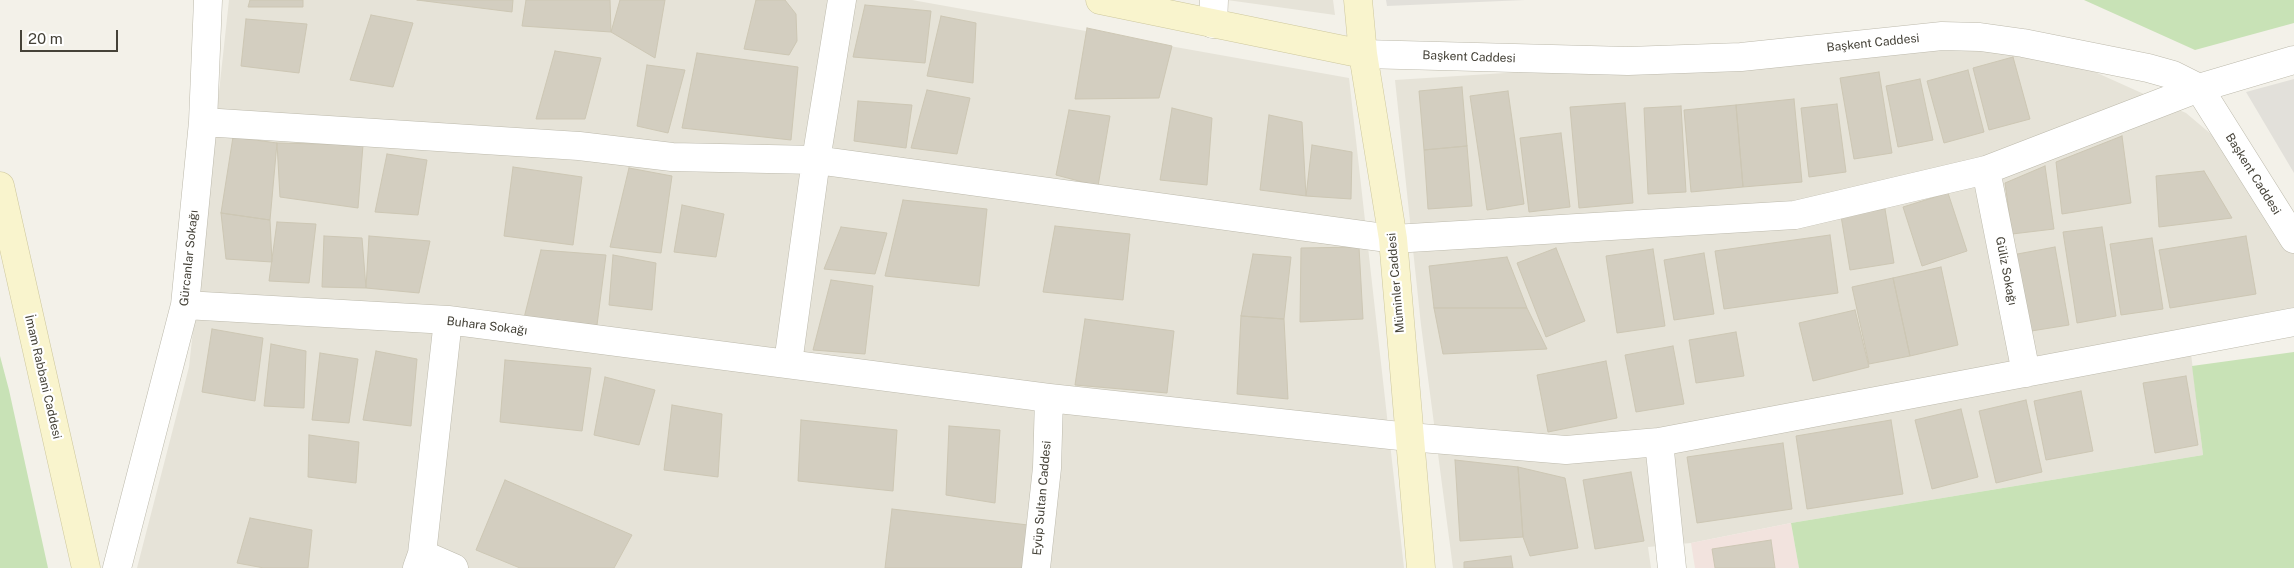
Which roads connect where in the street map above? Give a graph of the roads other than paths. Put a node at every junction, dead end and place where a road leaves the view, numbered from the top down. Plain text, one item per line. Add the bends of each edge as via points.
1 (208, 0) edge
2 (842, 0) edge
3 (1100, 0) edge
4 (1358, 0) edge
5 (1214, 12) edge
6 (1362, 54) junction
7 (2294, 60) edge
8 (2198, 88) junction
9 (203, 122) junction
10 (816, 160) junction
11 (1986, 170) junction
12 (0, 186) edge
13 (1393, 239) junction
14 (2294, 239) edge
15 (185, 304) junction
16 (448, 320) junction
17 (2294, 322) edge
18 (788, 363) junction
19 (2026, 373) junction
20 (1049, 398) junction
21 (1409, 437) junction
22 (1659, 442) junction
23 (420, 561) edge
24 (86, 568) edge
25 (117, 568) edge
26 (454, 568) edge
27 (1036, 568) edge
28 (1421, 568) edge
29 (1672, 568) edge

1 - 9 street, Gürcanlar Sokağı
2 - 10 street
3 - 5 main road
4 - 6 main road, Müminler Caddesi
5 - 6 main road
6 - 8 street, Başkent Caddesi via 1638,61 1741,57 1942,36 1980,37 2148,68 2173,75
6 - 13 main road, Müminler Caddesi
7 - 8 street
8 - 11 street
8 - 14 street, Başkent Caddesi
9 - 10 street via 579,146 672,157
9 - 15 street, Gürcanlar Sokağı
10 - 13 street
10 - 18 street
11 - 13 street via 1795,215
11 - 19 street, Güliz Sokağı
12 - 24 main road, İmam Rabbani Caddesi
13 - 21 main road, Müminler Caddesi
15 - 16 street, Buhara Sokağı
15 - 25 street, Gürcanlar Sokağı
16 - 18 street, Buhara Sokağı
16 - 23 street
17 - 19 street, Buhara Sokağı
18 - 20 street, Buhara Sokağı
19 - 22 street, Buhara Sokağı
20 - 21 street, Buhara Sokağı
20 - 27 street, Eyüp Sultan Caddesi via 1047,468
21 - 22 street, Buhara Sokağı via 1566,450
21 - 28 main road, Müminler Caddesi
22 - 29 street
23 - 26 street

